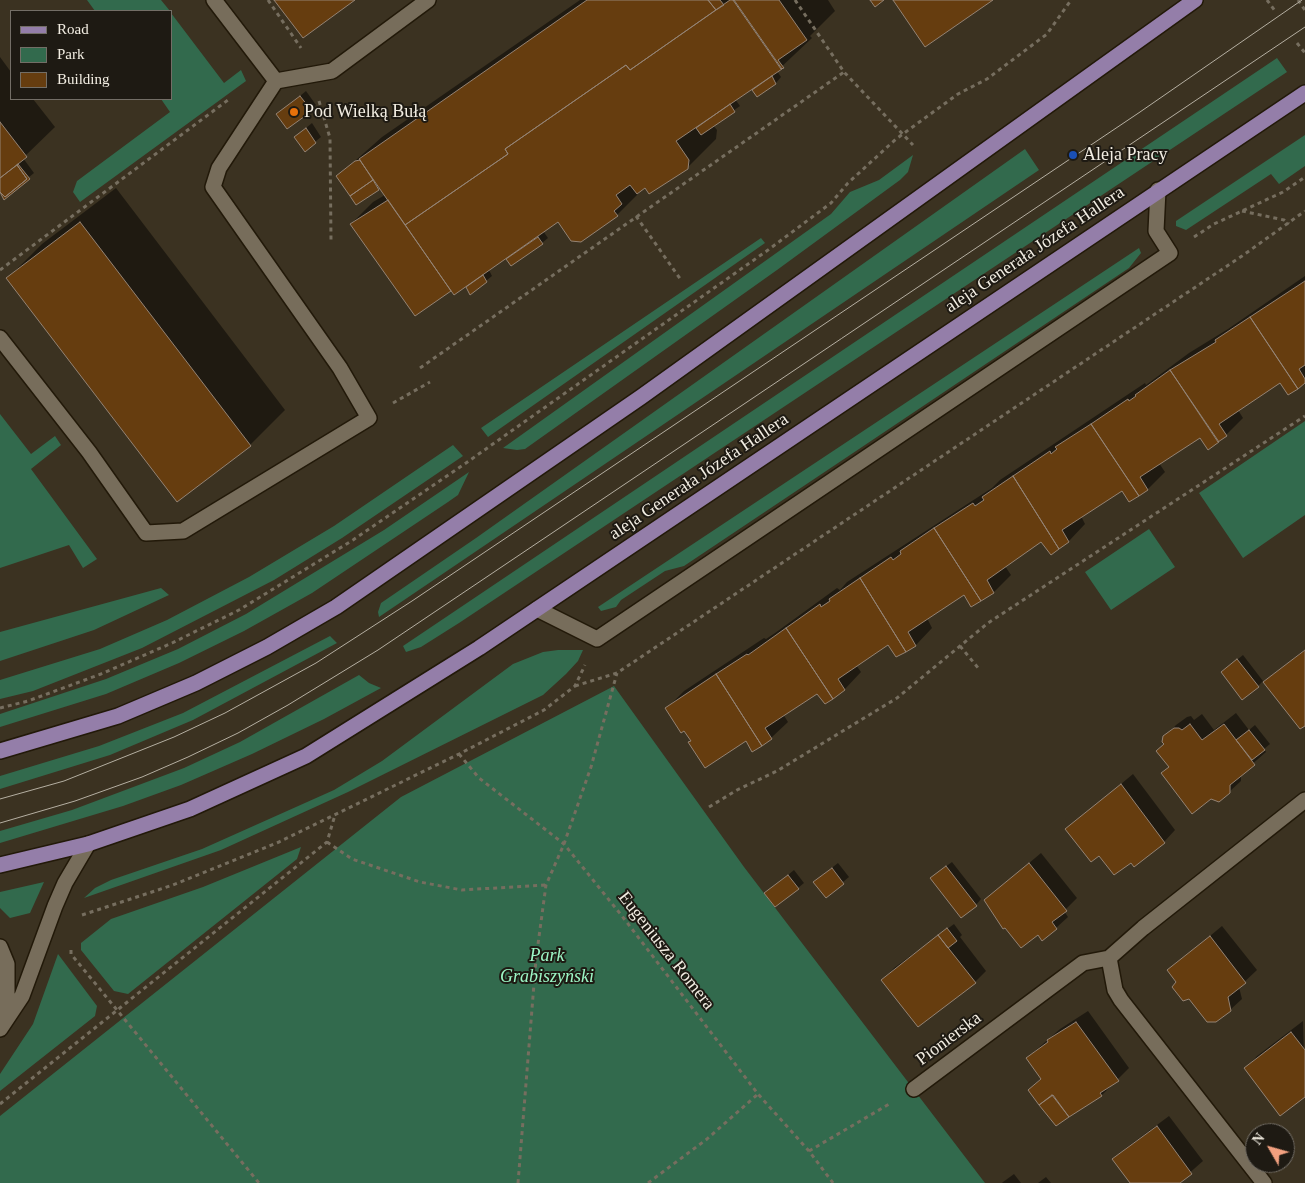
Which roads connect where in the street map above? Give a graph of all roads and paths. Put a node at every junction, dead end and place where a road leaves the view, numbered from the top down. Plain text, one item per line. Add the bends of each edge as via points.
1 (214, 0) edge
2 (268, 0) edge
3 (428, 0) edge
4 (794, 0) edge
5 (1071, 0) edge
6 (1194, 0) edge
7 (1267, 0) edge
8 (1298, 0) edge
9 (1305, 10) edge
10 (1275, 11) dead end
11 (1297, 43) dead end
12 (1305, 53) edge
13 (844, 72) junction
14 (312, 75) junction
15 (276, 81) junction
16 (1305, 92) edge
17 (228, 99) dead end
18 (902, 135) junction
19 (913, 145) dead end
20 (1305, 177) edge
21 (1158, 190) junction
22 (1242, 211) junction
23 (1305, 211) edge
24 (636, 216) junction
25 (1214, 224) dead end
26 (1289, 224) junction
27 (331, 241) dead end
28 (0, 270) edge
29 (681, 280) dead end
30 (0, 338) edge
31 (420, 368) dead end
32 (430, 382) dead end
33 (1305, 416) edge
34 (369, 418) junction
35 (537, 609) junction
36 (597, 639) junction
37 (960, 646) junction
38 (979, 669) dead end
39 (617, 673) junction
40 (575, 686) junction
41 (0, 708) edge
42 (0, 751) edge
43 (459, 754) junction
44 (1305, 800) edge
45 (709, 807) dead end
46 (336, 815) junction
47 (327, 842) junction
48 (88, 844) junction
49 (564, 844) junction
50 (0, 865) edge
51 (546, 885) junction
52 (80, 916) dead end
53 (71, 945) dead end
54 (0, 947) edge
55 (1109, 958) junction
56 (118, 1010) junction
57 (4, 1023) edge
58 (914, 1089) joint
59 (758, 1094) junction
60 (0, 1104) edge
61 (810, 1151) junction
62 (259, 1183) edge
63 (518, 1183) edge
64 (648, 1183) edge
65 (833, 1183) edge
66 (1264, 1183) edge

1 - 15 street
2 - 14 path via 299,42
3 - 14 street via 332,71
4 - 13 path
5 - 18 path via 1047,34 987,79 958,94
6 - 42 main road via 649,391 336,607 268,647 196,683 118,716
7 - 10 path
8 - 9 path
11 - 12 path
13 - 18 path
13 - 24 path
14 - 15 street
14 - 27 path via 330,138
15 - 34 street via 219,168 214,187 340,368
16 - 21 main road, aleja Generała Józefa Hallera
17 - 28 path
18 - 19 path
18 - 41 path via 848,183 831,203 768,250 353,540 239,610 172,643 101,674
20 - 22 path via 1284,192
21 - 35 main road, aleja Generała Józefa Hallera
21 - 36 street via 1156,231 1170,253
22 - 25 path
22 - 26 path via 1284,220
23 - 26 path
24 - 29 path
24 - 31 path
26 - 39 path
30 - 34 street via 146,533 183,531
32 - 34 path
33 - 37 path via 988,623
35 - 36 street
35 - 48 main road, aleja Generała Józefa Hallera via 306,756 190,808
36 - 40 path
37 - 38 path
37 - 45 path via 897,698 777,771
39 - 40 path
39 - 49 path via 591,767
40 - 43 path via 544,710
43 - 46 path
43 - 49 path, Eugeniusza Romera via 479,778
44 - 55 street
46 - 47 path
46 - 52 path via 182,881
47 - 51 path via 352,859 420,882 462,890
47 - 56 path
48 - 50 main road, aleja Generała Józefa Hallera
48 - 57 street via 55,906 22,996
49 - 51 path
49 - 59 path, Eugeniusza Romera
51 - 63 path via 536,959
53 - 56 path via 71,954
54 - 57 street via 6,964
55 - 58 street, Pionierska via 1084,963
55 - 66 street via 1115,990 1121,1000
56 - 60 path
56 - 62 path
58 - 61 path, Pionierska
59 - 61 path, Eugeniusza Romera
59 - 64 path via 707,1139
61 - 65 path, Eugeniusza Romera

